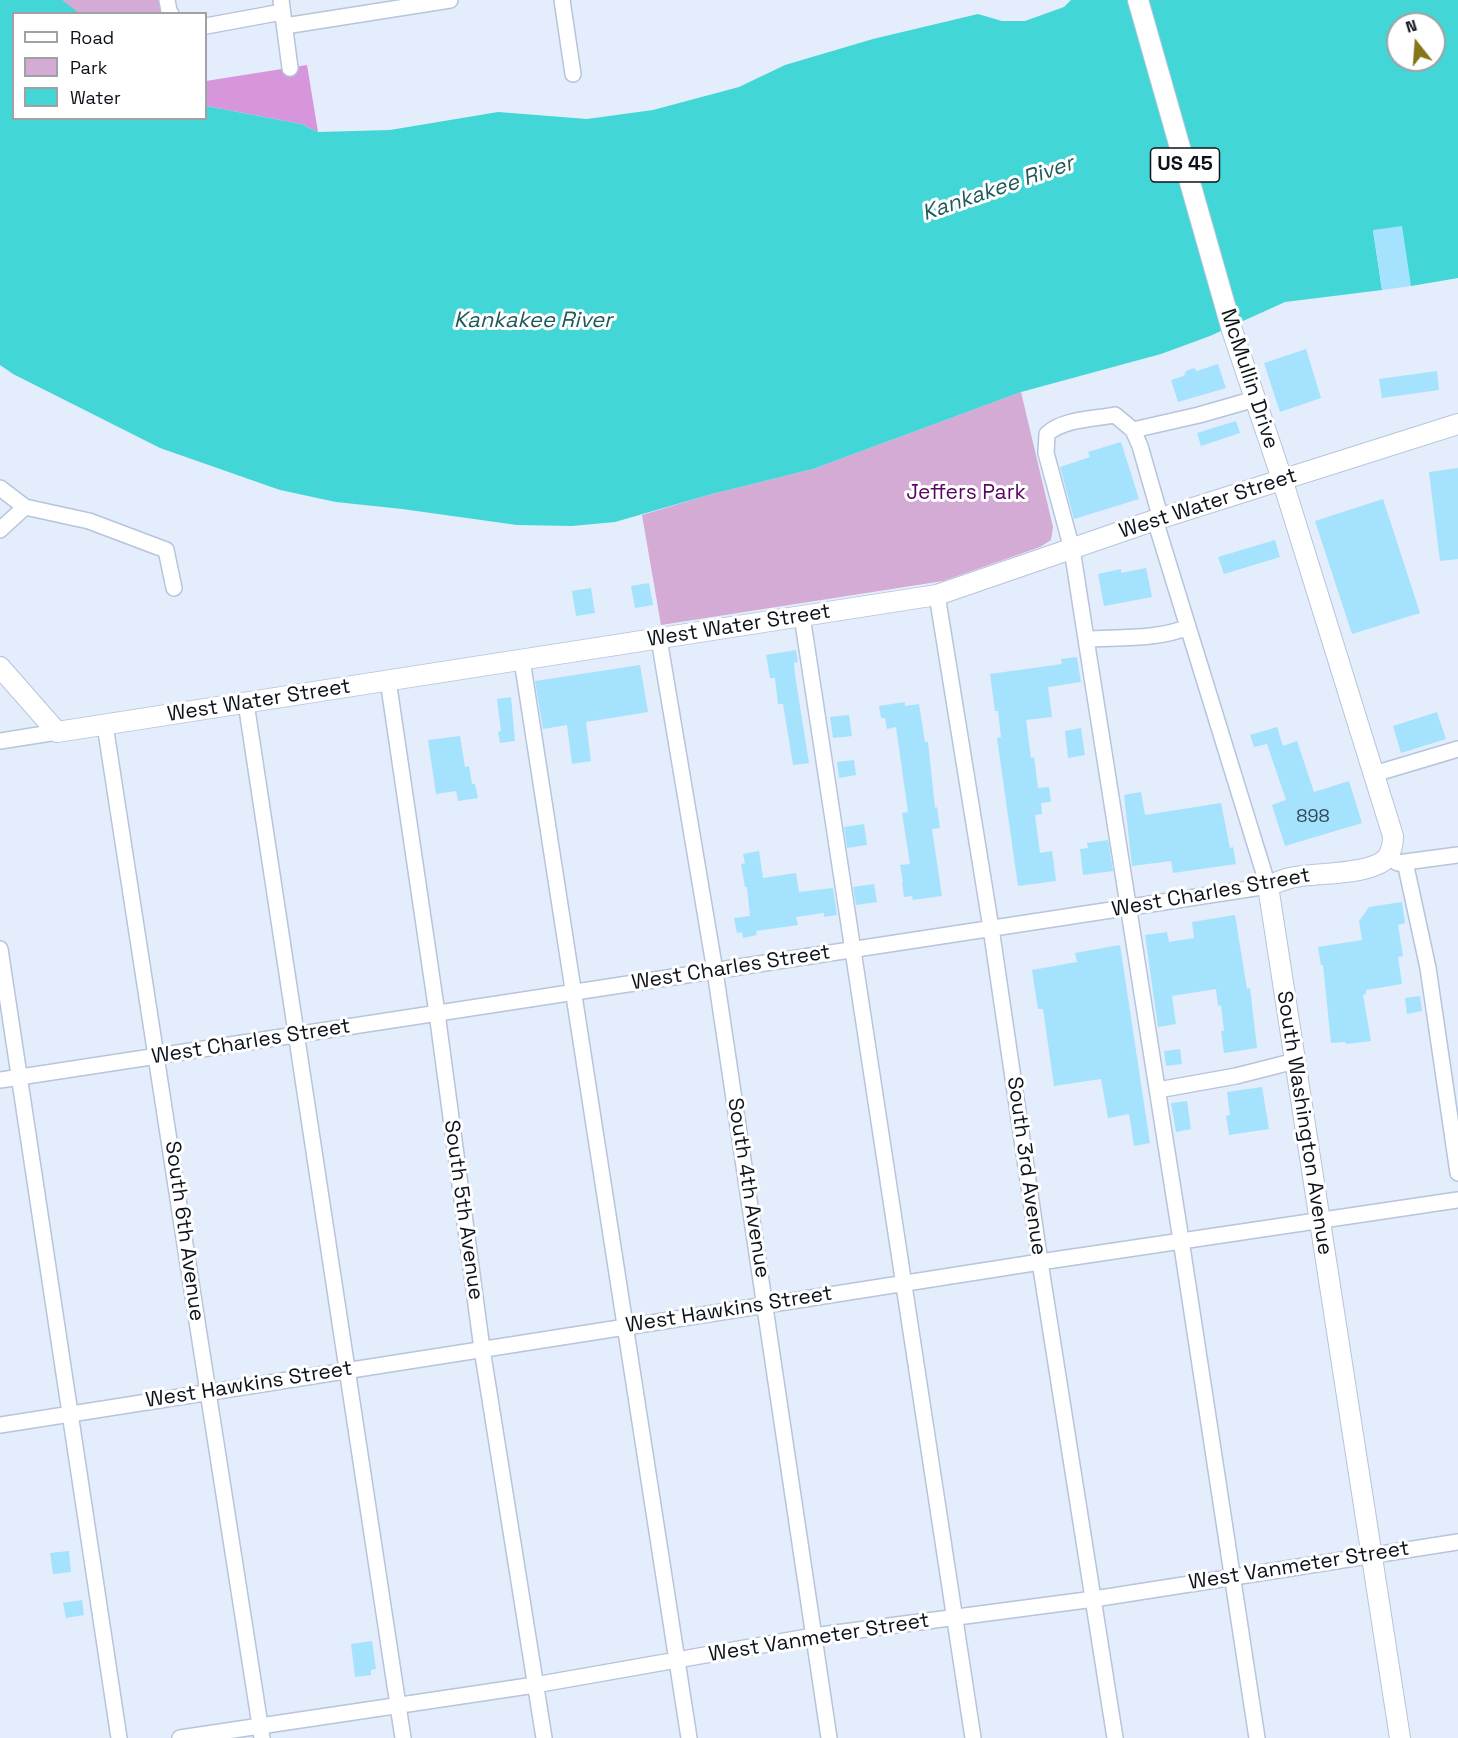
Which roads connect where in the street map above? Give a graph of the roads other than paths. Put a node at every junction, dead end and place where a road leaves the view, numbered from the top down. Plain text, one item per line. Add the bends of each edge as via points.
1 (450, 0) edge
2 (562, 0) edge
3 (1138, 0) edge
4 (424, 2) edge
5 (283, 13) edge
6 (207, 26) edge
7 (290, 68) dead end
8 (573, 74) dead end
9 (1255, 399) junction
10 (1458, 424) edge
11 (1133, 430) junction
12 (1282, 479) junction
13 (0, 488) edge
14 (25, 507) junction
15 (1158, 519) junction
16 (0, 530) edge
17 (1071, 549) junction
18 (174, 588) dead end
19 (937, 595) junction
20 (802, 616) junction
21 (1188, 627) junction
22 (658, 639) junction
23 (1086, 639) junction
24 (522, 660) junction
25 (0, 668) edge
26 (388, 680) junction
27 (246, 703) junction
28 (105, 725) junction
29 (57, 732) junction
30 (0, 741) edge
31 (1458, 749) edge
32 (1374, 774) junction
33 (1458, 855) edge
34 (1396, 860) junction
35 (1268, 886) junction
36 (1129, 907) junction
37 (991, 928) junction
38 (0, 950) edge
39 (853, 950) junction
40 (715, 971) junction
41 (573, 993) junction
42 (437, 1013) junction
43 (296, 1035) junction
44 (158, 1056) junction
45 (1295, 1061) junction
46 (20, 1077) junction
47 (0, 1080) edge
48 (1158, 1090) junction
49 (1458, 1173) edge
50 (1458, 1200) edge
51 (1319, 1219) junction
52 (1181, 1240) junction
53 (1040, 1262) junction
54 (904, 1283) junction
55 (765, 1304) junction
56 (625, 1326) junction
57 (482, 1349) junction
58 (347, 1370) junction
59 (207, 1391) junction
60 (70, 1413) junction
61 (0, 1425) edge
62 (1458, 1542) edge
63 (1371, 1555) junction
64 (1232, 1577) junction
65 (1094, 1599) junction
66 (954, 1617) junction
67 (813, 1636) junction
68 (676, 1660) junction
69 (535, 1685) junction
70 (398, 1705) junction
71 (261, 1731) edge
72 (119, 1738) edge
73 (180, 1738) edge
74 (403, 1738) edge
75 (544, 1738) edge
76 (689, 1738) edge
77 (830, 1738) edge
78 (973, 1738) edge
79 (1115, 1738) edge
80 (1257, 1738) edge
81 (1400, 1738) edge

1 - 4 street
2 - 8 street
3 - 9 main road, McMullin Drive / US 45
4 - 5 street
5 - 6 street
5 - 7 street
9 - 11 street
9 - 12 main road, McMullin Drive / US 45
10 - 12 main road, West Water Street
11 - 15 street, South Washington Avenue
11 - 17 street via 1115,415 1072,423 1047,434 1047,453
12 - 15 main road, West Water Street
12 - 32 main road, McMullin Drive
13 - 14 street
14 - 16 street
14 - 18 street via 89,521 166,550
15 - 17 main road, West Water Street
15 - 21 street, South Washington Avenue
17 - 19 main road, West Water Street
17 - 23 street
19 - 20 main road, West Water Street
19 - 37 street, South 3rd Avenue
20 - 22 main road, West Water Street
20 - 39 street
21 - 23 street via 1159,635
21 - 35 street, South Washington Avenue
22 - 24 main road, West Water Street
22 - 40 street, South 4th Avenue
23 - 36 street
24 - 26 main road, West Water Street
24 - 41 street
25 - 29 main road
26 - 27 main road, West Water Street
26 - 42 street, South 5th Avenue
27 - 28 main road, West Water Street
27 - 43 street
28 - 29 main road, West Water Street
28 - 44 street, South 6th Avenue
29 - 30 street, West Water Street
31 - 32 street
32 - 34 main road, McMullin Drive via 1393,836
33 - 34 street, West Charles Street
34 - 35 main road, West Charles Street via 1362,869 1288,878
34 - 49 street via 1428,968
35 - 36 street, West Charles Street
35 - 45 main road, South Washington Avenue
36 - 37 street, West Charles Street
36 - 48 street
37 - 39 street, West Charles Street
37 - 53 street, South 3rd Avenue
38 - 46 street
39 - 40 street, West Charles Street
39 - 54 street
40 - 41 street, West Charles Street
40 - 55 street, South 4th Avenue
41 - 42 street, West Charles Street
41 - 56 street
42 - 43 street, West Charles Street
42 - 57 street, South 5th Avenue
43 - 44 street, West Charles Street
43 - 58 street
44 - 46 street, West Charles Street
44 - 59 street, South 6th Avenue
45 - 48 street
45 - 51 main road, South Washington Avenue
46 - 47 street, West Charles Street
46 - 60 street
48 - 52 street
50 - 51 street, West Hawkins Street
51 - 52 street, West Hawkins Street
51 - 63 main road, South Washington Avenue
52 - 53 street, West Hawkins Street
52 - 64 street
53 - 54 street, West Hawkins Street
53 - 65 street, South 3rd Avenue
54 - 55 street, West Hawkins Street
54 - 66 street
55 - 56 street, West Hawkins Street
55 - 67 street, South 4th Avenue
56 - 57 street, West Hawkins Street
56 - 68 street
57 - 58 street, West Hawkins Street
57 - 69 street, South 5th Avenue
58 - 59 street, West Hawkins Street
58 - 70 street
59 - 60 street, West Hawkins Street
59 - 71 street, South 6th Avenue
60 - 61 street, West Hawkins Street
60 - 72 street
62 - 63 street, West Vanmeter Street
63 - 64 street, West Vanmeter Street
63 - 81 main road, South Washington Avenue
64 - 65 street, West Vanmeter Street
64 - 80 street
65 - 66 street, West Vanmeter Street
65 - 79 street, South 3rd Avenue
66 - 67 street, West Vanmeter Street
66 - 78 street
67 - 68 street, West Vanmeter Street
67 - 77 street, South 4th Avenue
68 - 69 street, West Vanmeter Street
68 - 76 street
69 - 70 street, West Vanmeter Street
69 - 75 street, South 5th Avenue
70 - 71 street, West Vanmeter Street
70 - 74 street
71 - 73 street, West Vanmeter Street

